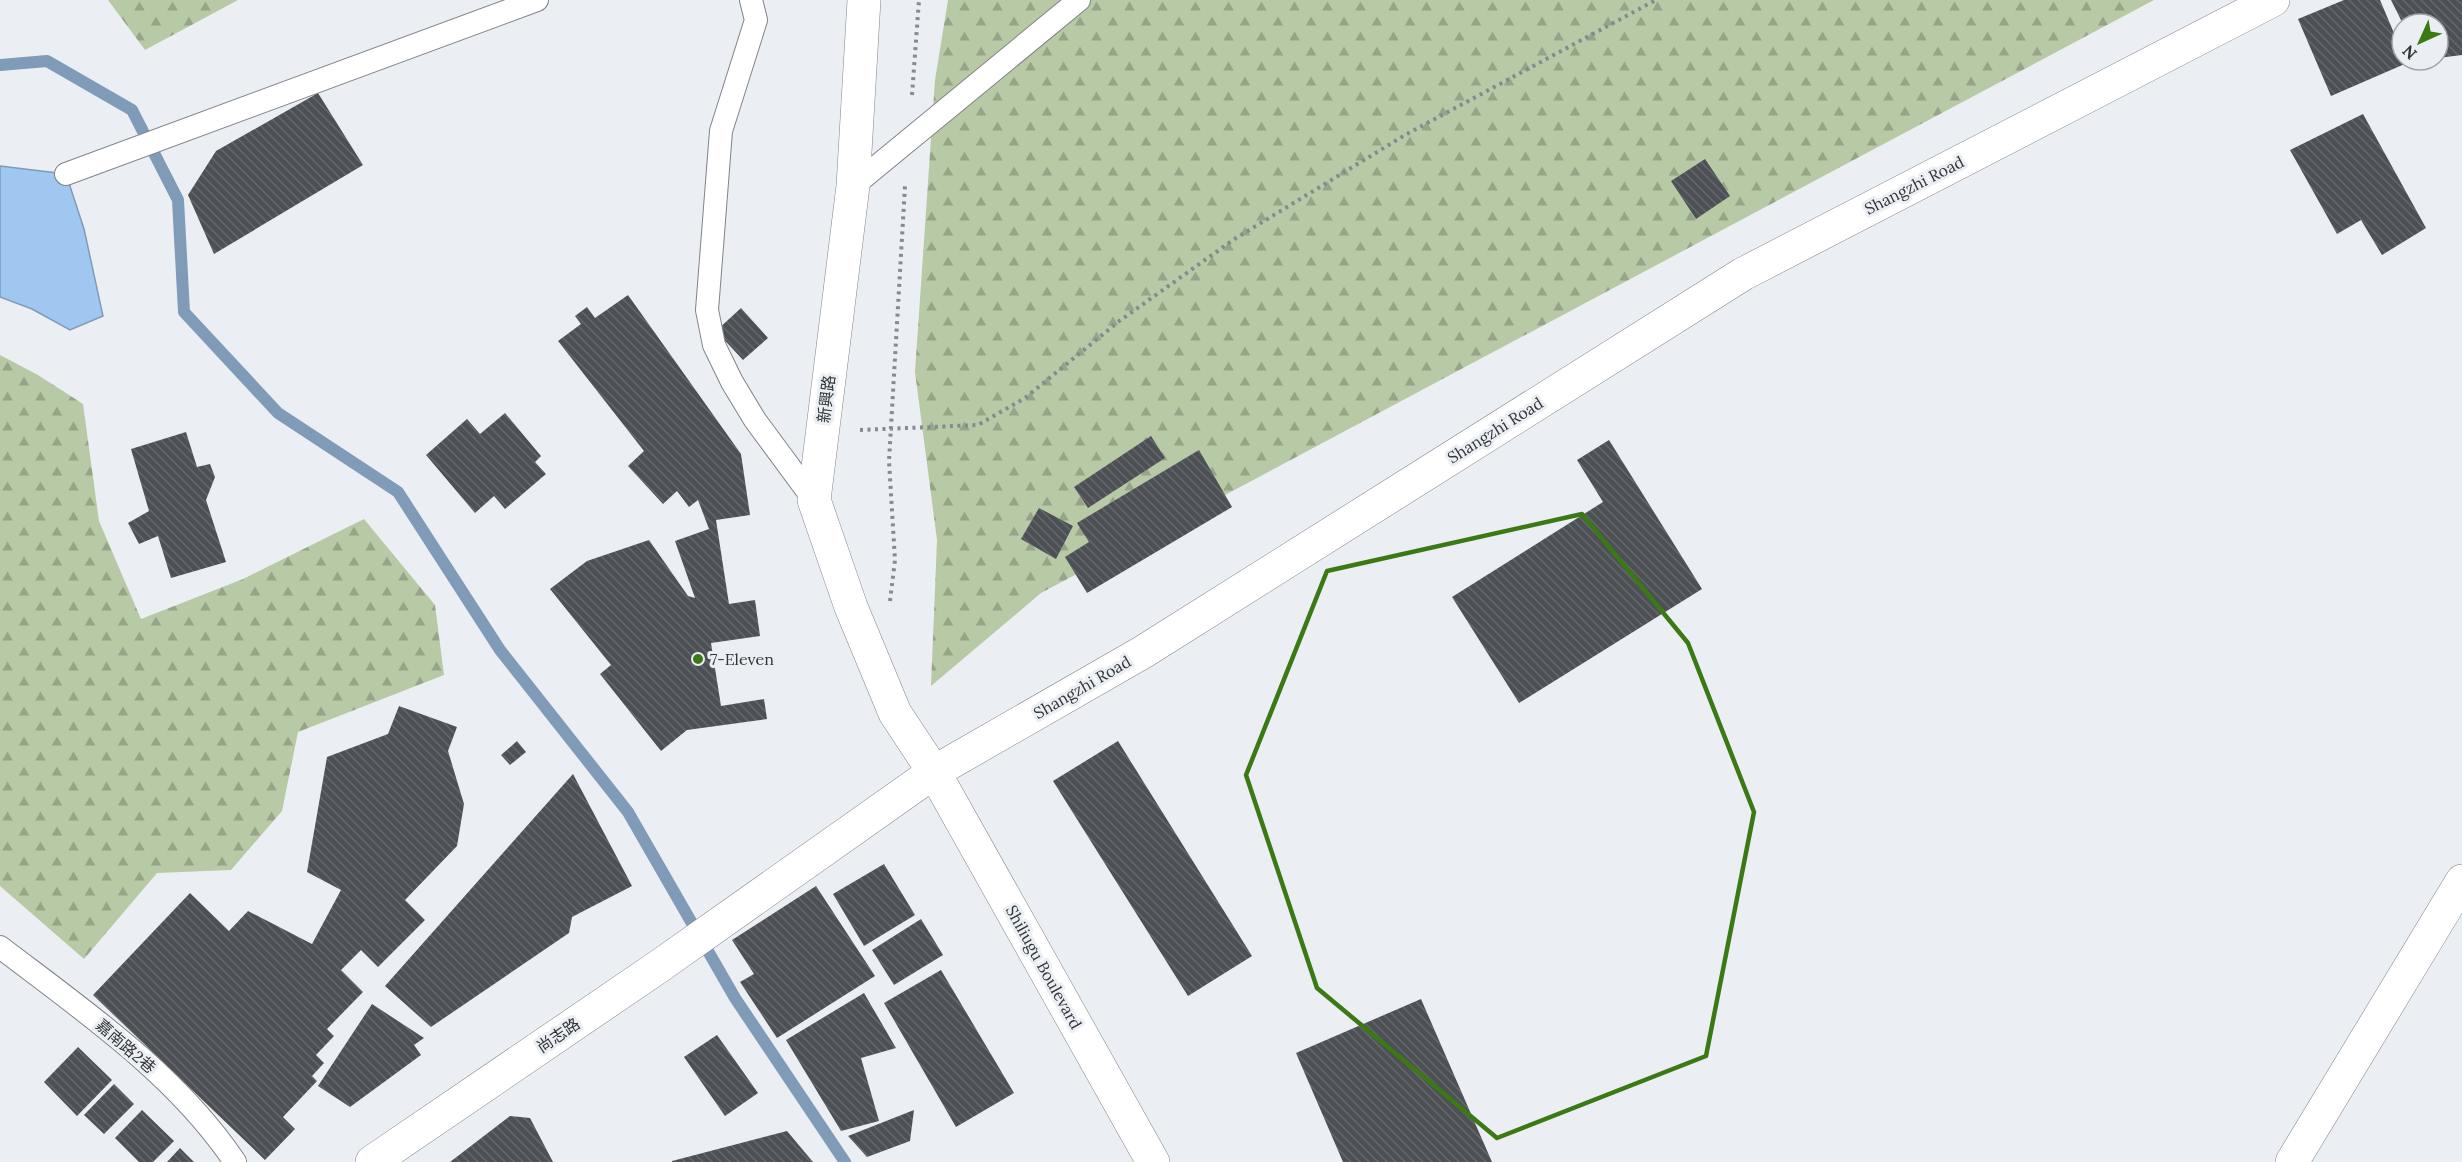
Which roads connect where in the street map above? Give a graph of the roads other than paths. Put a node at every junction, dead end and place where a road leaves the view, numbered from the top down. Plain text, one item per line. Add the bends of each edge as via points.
1 (537, 0) edge
2 (751, 0) edge
3 (864, 0) edge
4 (1079, 0) edge
5 (2273, 0) edge
6 (66, 174) dead end
7 (853, 186) junction
8 (814, 500) junction
9 (934, 772) junction
10 (2462, 881) edge
11 (744, 907) joint
12 (0, 947) edge
13 (235, 1162) edge
14 (372, 1162) edge
15 (1153, 1162) edge
16 (2292, 1162) edge

1 - 6 lane
2 - 8 lane via 756,20 722,131 707,310 714,345 732,382
3 - 7 street, 新興路
4 - 7 lane
5 - 9 street, Shangzhi Road via 1743,274 1143,652
7 - 8 street, 新興路
8 - 9 street, 新興路 via 851,608 895,713
9 - 11 street, Shangzhi Road
9 - 15 street, Shiliugu Boulevard
10 - 16 street
11 - 14 street, 尚志路
12 - 13 lane, 嘉南路2巷 via 107,1029 155,1072 215,1133

